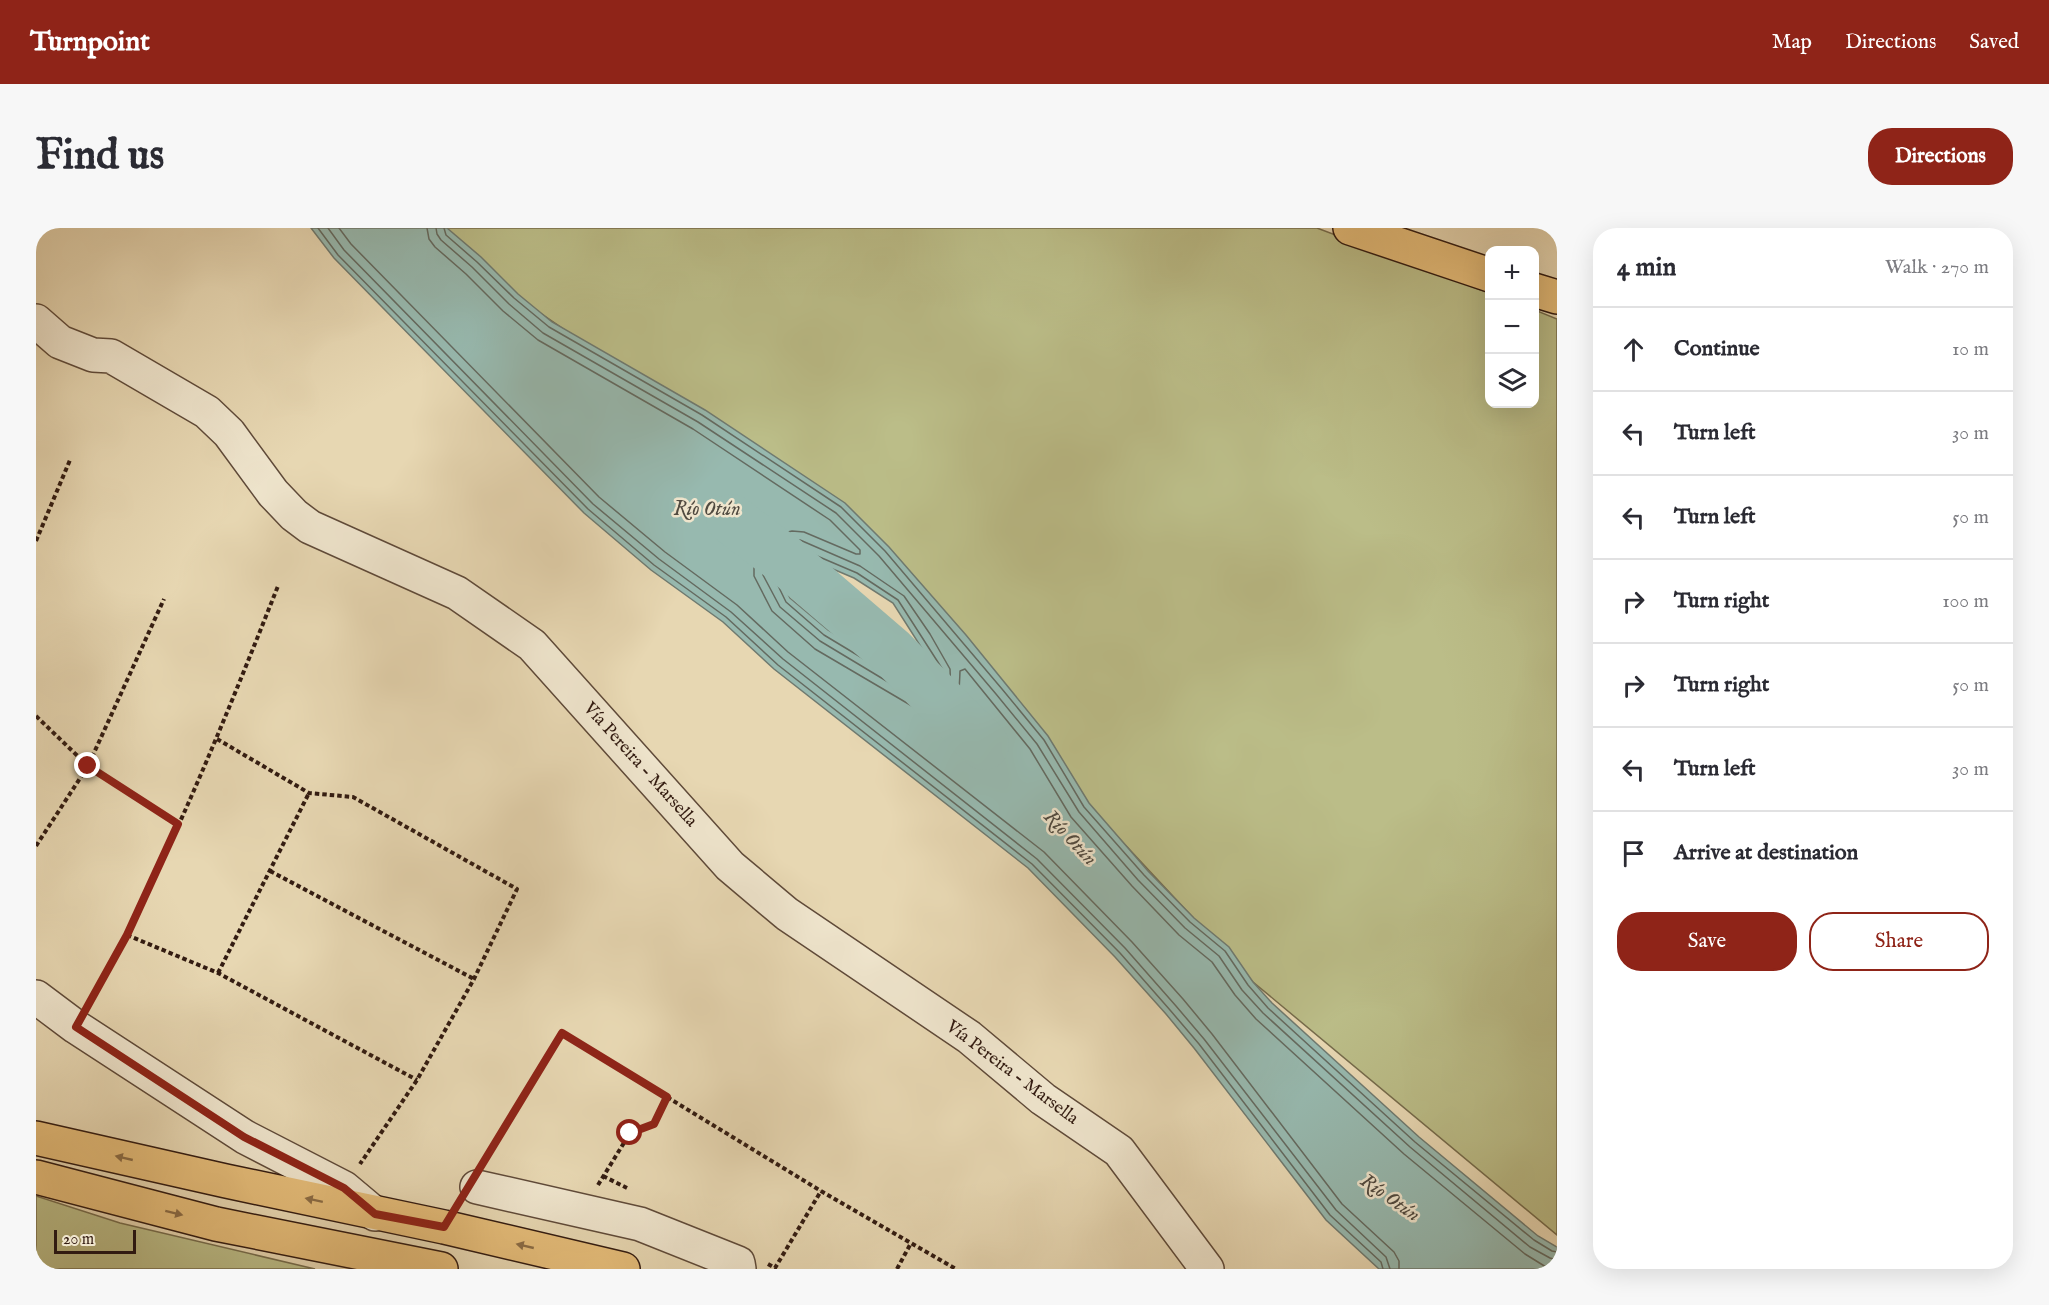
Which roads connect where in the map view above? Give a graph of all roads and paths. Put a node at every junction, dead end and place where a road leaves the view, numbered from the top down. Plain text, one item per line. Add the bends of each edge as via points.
1 (1350, 228) edge
2 (1485, 273) edge
3 (1539, 292) edge
4 (1557, 297) edge
5 (36, 321) edge
6 (70, 460) dead end
7 (36, 541) edge
8 (278, 586) dead end
9 (164, 598) dead end
10 (36, 716) edge
11 (217, 739) junction
12 (88, 766) junction
13 (309, 793) junction
14 (178, 824) junction
15 (36, 846) edge
16 (270, 871) junction
17 (127, 935) junction
18 (218, 973) junction
19 (474, 979) junction
20 (36, 997) edge
21 (76, 1027) junction
22 (417, 1080) junction
23 (667, 1097) junction
24 (36, 1138) edge
25 (479, 1176) joint
26 (603, 1176) dead end
27 (36, 1178) edge
28 (344, 1188) junction
29 (821, 1191) junction
30 (375, 1214) junction
31 (911, 1243) junction
32 (776, 1268) edge
33 (441, 1269) edge
34 (623, 1269) edge
35 (740, 1269) edge
36 (897, 1269) edge
37 (956, 1269) edge
38 (1207, 1269) edge

1 - 2 main road
3 - 4 main road
5 - 38 street, Vía Pereira - Marsella via 60,342 93,355 111,356 207,412 229,433 273,493 310,527 457,593 532,645 730,866 787,914 969,1037 1043,1099 1119,1151
6 - 7 path
8 - 11 path
9 - 12 path
10 - 12 path
11 - 13 path
11 - 14 path
12 - 14 path
12 - 15 path
13 - 16 path
13 - 19 path via 353,797 517,889
14 - 17 path
16 - 18 path
16 - 19 path
17 - 18 path
17 - 21 path
18 - 22 path
19 - 22 path
20 - 21 street
21 - 28 street via 244,1137
22 - 28 path
23 - 25 path via 562,1033
23 - 26 path via 654,1124 630,1133
23 - 29 path
30 -> 24 main road
25 - 35 street via 640,1224 738,1263
27 -> 33 main road via 216,1224
28 - 30 street
29 - 31 path
29 - 32 path
34 -> 30 main road
31 - 36 path
31 - 37 path

